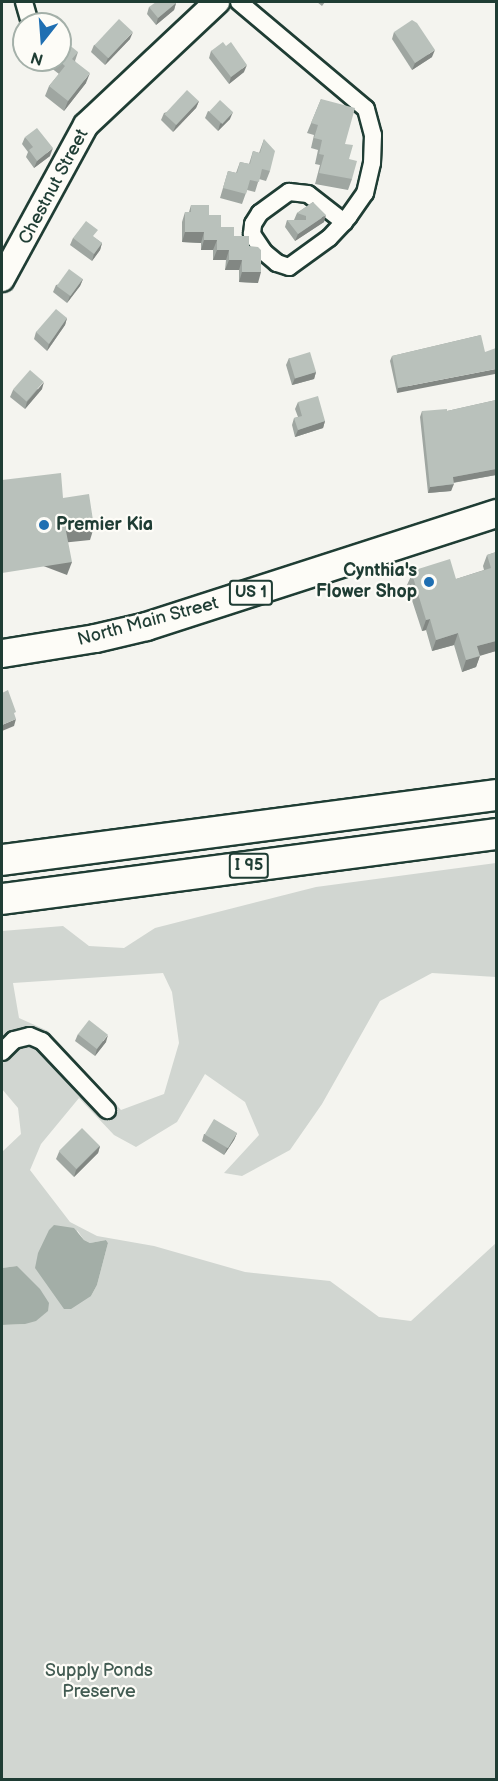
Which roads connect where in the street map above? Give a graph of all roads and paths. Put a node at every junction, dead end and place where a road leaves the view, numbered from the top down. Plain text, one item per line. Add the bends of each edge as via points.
1 (217, 2) edge
2 (239, 2) edge
3 (344, 222) junction
4 (2, 279) edge
5 (496, 513) edge
6 (2, 653) edge
7 (496, 795) edge
8 (496, 834) edge
9 (2, 860) edge
10 (2, 899) edge
11 (2, 1052) edge
12 (107, 1110) dead end

1 - 4 street, Chestnut Street via 86,125
2 - 3 street via 366,110 373,135 372,163 365,193
3 - 3 street via 289,267 264,252 252,234 260,213 289,192 308,194
5 - 6 main road, North Main Street / US 1 via 146,626
7 - 9 highway, I 95
8 - 10 highway, I 95
11 - 12 street via 14,1040 30,1036 42,1041

